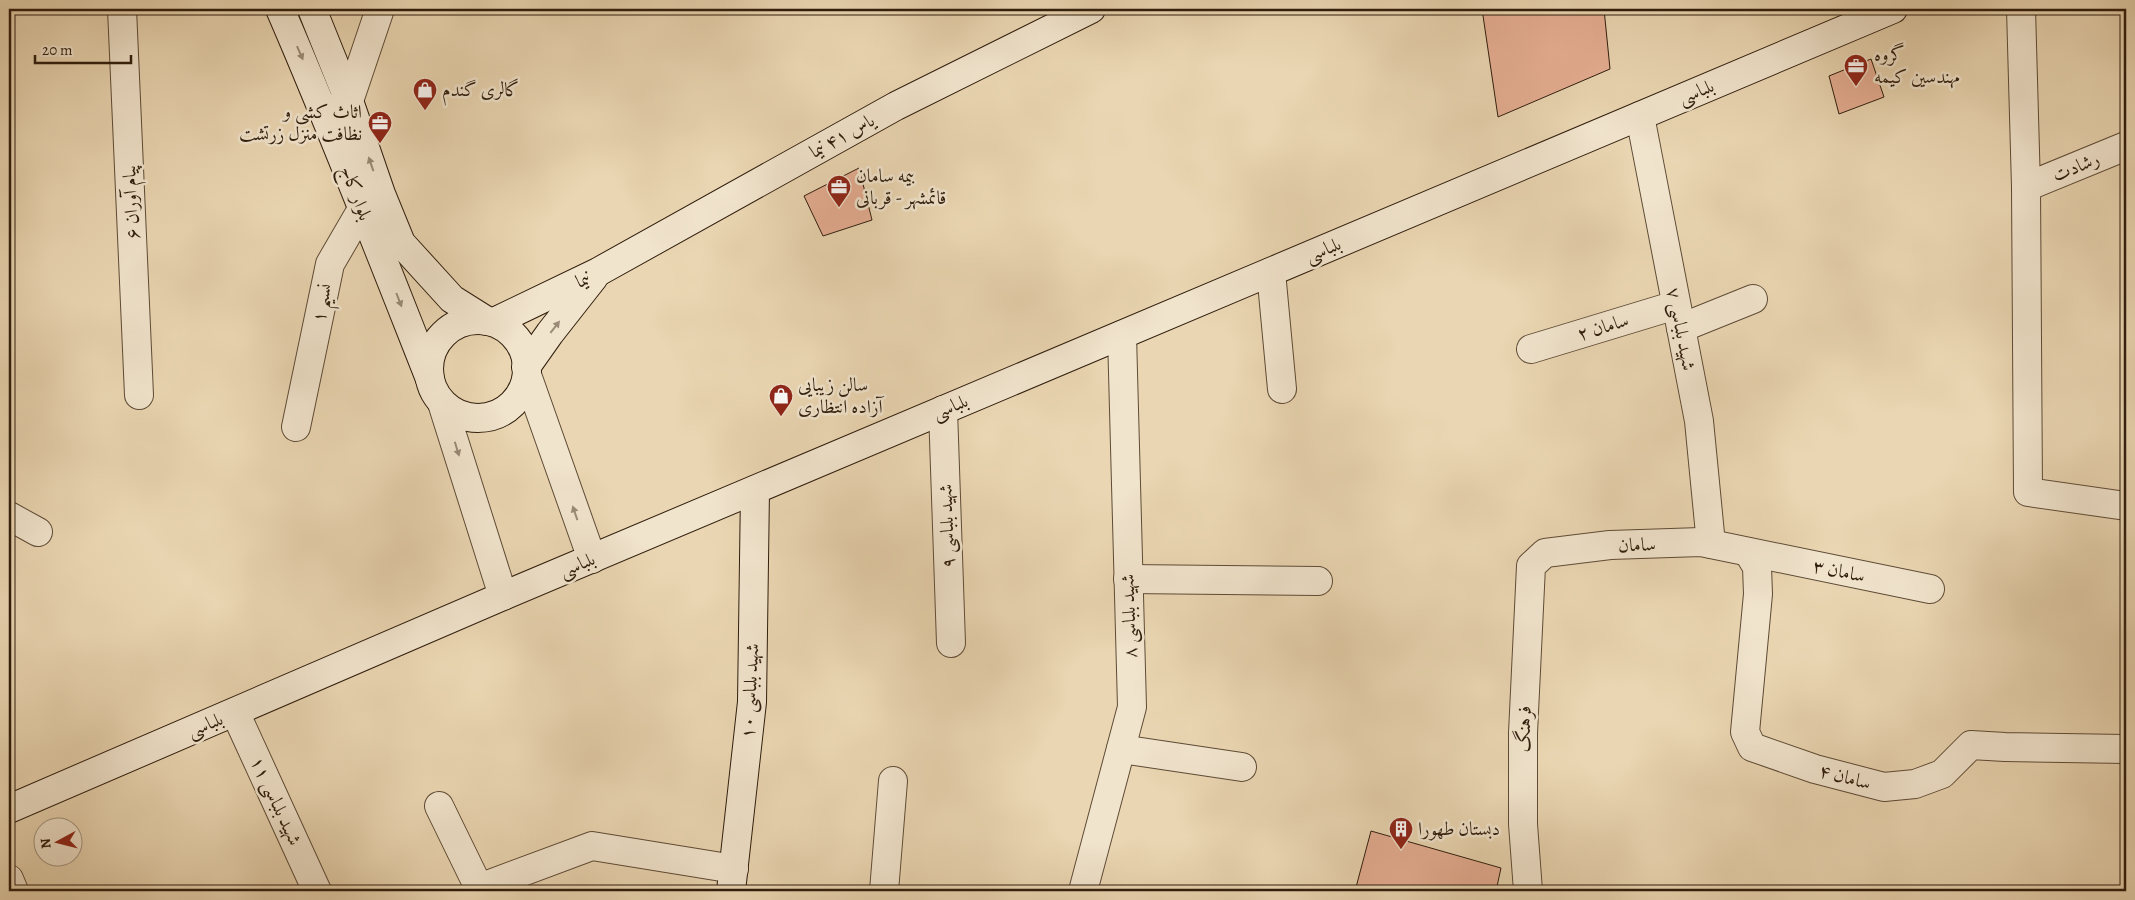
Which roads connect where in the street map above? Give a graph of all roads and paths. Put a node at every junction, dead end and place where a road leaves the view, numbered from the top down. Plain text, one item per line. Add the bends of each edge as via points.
1 (122, 9) edge
2 (280, 9) edge
3 (312, 9) edge
4 (380, 9) edge
5 (1091, 9) edge
6 (1893, 9) edge
7 (2021, 9) edge
8 (338, 108) junction
9 (1640, 116) junction
10 (2126, 146) edge
11 (2026, 188) junction
12 (372, 202) junction
13 (598, 272) junction
14 (1271, 272) junction
15 (1753, 298) dead end
16 (1678, 317) junction
17 (490, 321) junction
18 (1122, 335) junction
19 (1531, 348) dead end
20 (527, 371) junction
21 (430, 379) junction
22 (1282, 389) dead end
23 (139, 395) dead end
24 (442, 403) junction
25 (943, 410) junction
26 (296, 427) dead end
27 (755, 490) junction
28 (2126, 506) edge
29 (9, 516) edge
30 (38, 532) dead end
31 (1711, 544) junction
32 (1748, 552) junction
33 (592, 559) junction
34 (1532, 566) joint
35 (1128, 579) junction
36 (1318, 581) dead end
37 (1930, 590) dead end
38 (503, 596) junction
39 (951, 642) dead end
40 (235, 712) junction
41 (1121, 749) junction
42 (2126, 749) edge
43 (1242, 767) dead end
44 (892, 780) dead end
45 (439, 806) dead end
46 (9, 808) edge
47 (9, 879) edge
48 (733, 880) edge
49 (480, 890) edge
50 (14, 891) edge
51 (317, 891) edge
52 (884, 891) edge
53 (1083, 891) edge
54 (1528, 891) edge

1 - 23 street, پیام آوران ۶
2 -> 8 street, بلوار کاج
3 - 8 street, بلوار کاج
4 - 8 street
5 - 13 street, یاس ۴۱ نیما via 896,106
6 - 9 street, بلباسی
7 - 11 street
8 - 12 street, بلوار کاج
9 - 14 street, بلباسی
9 - 16 street, شهید بلباسی ۷
10 - 11 street, رشادت
11 - 28 street via 2028,492
12 - 17 street, بلوار کاج via 401,243 452,299
12 -> 21 street, بلوار کاج
12 - 26 street, نسیم ۱ via 330,264
13 - 17 street, نیما
20 -> 13 street, نیما
14 - 18 street, بلباسی
14 - 22 street
15 - 16 street, سامان ۲
16 - 19 street, سامان ۲
16 - 31 street, شهید بلباسی ۷ via 1700,421
17 - 20 street via 508,330 520,343
17 - 21 street via 460,322 445,332 435,345 430,361
18 - 25 street, بلباسی
18 - 35 street, شهید بلباسی ۸
20 - 24 street via 522,390 501,413 486,418 469,417
33 -> 20 street
21 - 24 street
24 -> 38 street
25 - 27 street, بلباسی
25 - 39 street, شهید بلباسی ۹
27 - 33 street, بلباسی
27 - 48 street, شهید بلباسی ١٠ via 752,702
29 - 30 street
31 - 32 street, سامان
31 - 34 street, سامان via 1610,546 1545,553
32 - 37 street, سامان ۳
32 - 42 street, سامان ۴ via 1757,567 1758,594 1745,732 1752,747 1814,769 1884,787 1915,784 1942,774 1971,745
33 - 38 street, بلباسی
34 - 54 street, فرهنگ via 1523,742 1523,824
35 - 36 street
35 - 41 street, شهید بلباسی ۸ via 1132,707
38 - 40 street, بلباسی
40 - 46 street, بلباسی
40 - 51 street, شهید بلباسی ١١
41 - 43 street
41 - 53 street, شهید بلباسی ۸
44 - 52 street
45 - 49 street
47 - 50 street
48 - 49 street via 592,846

